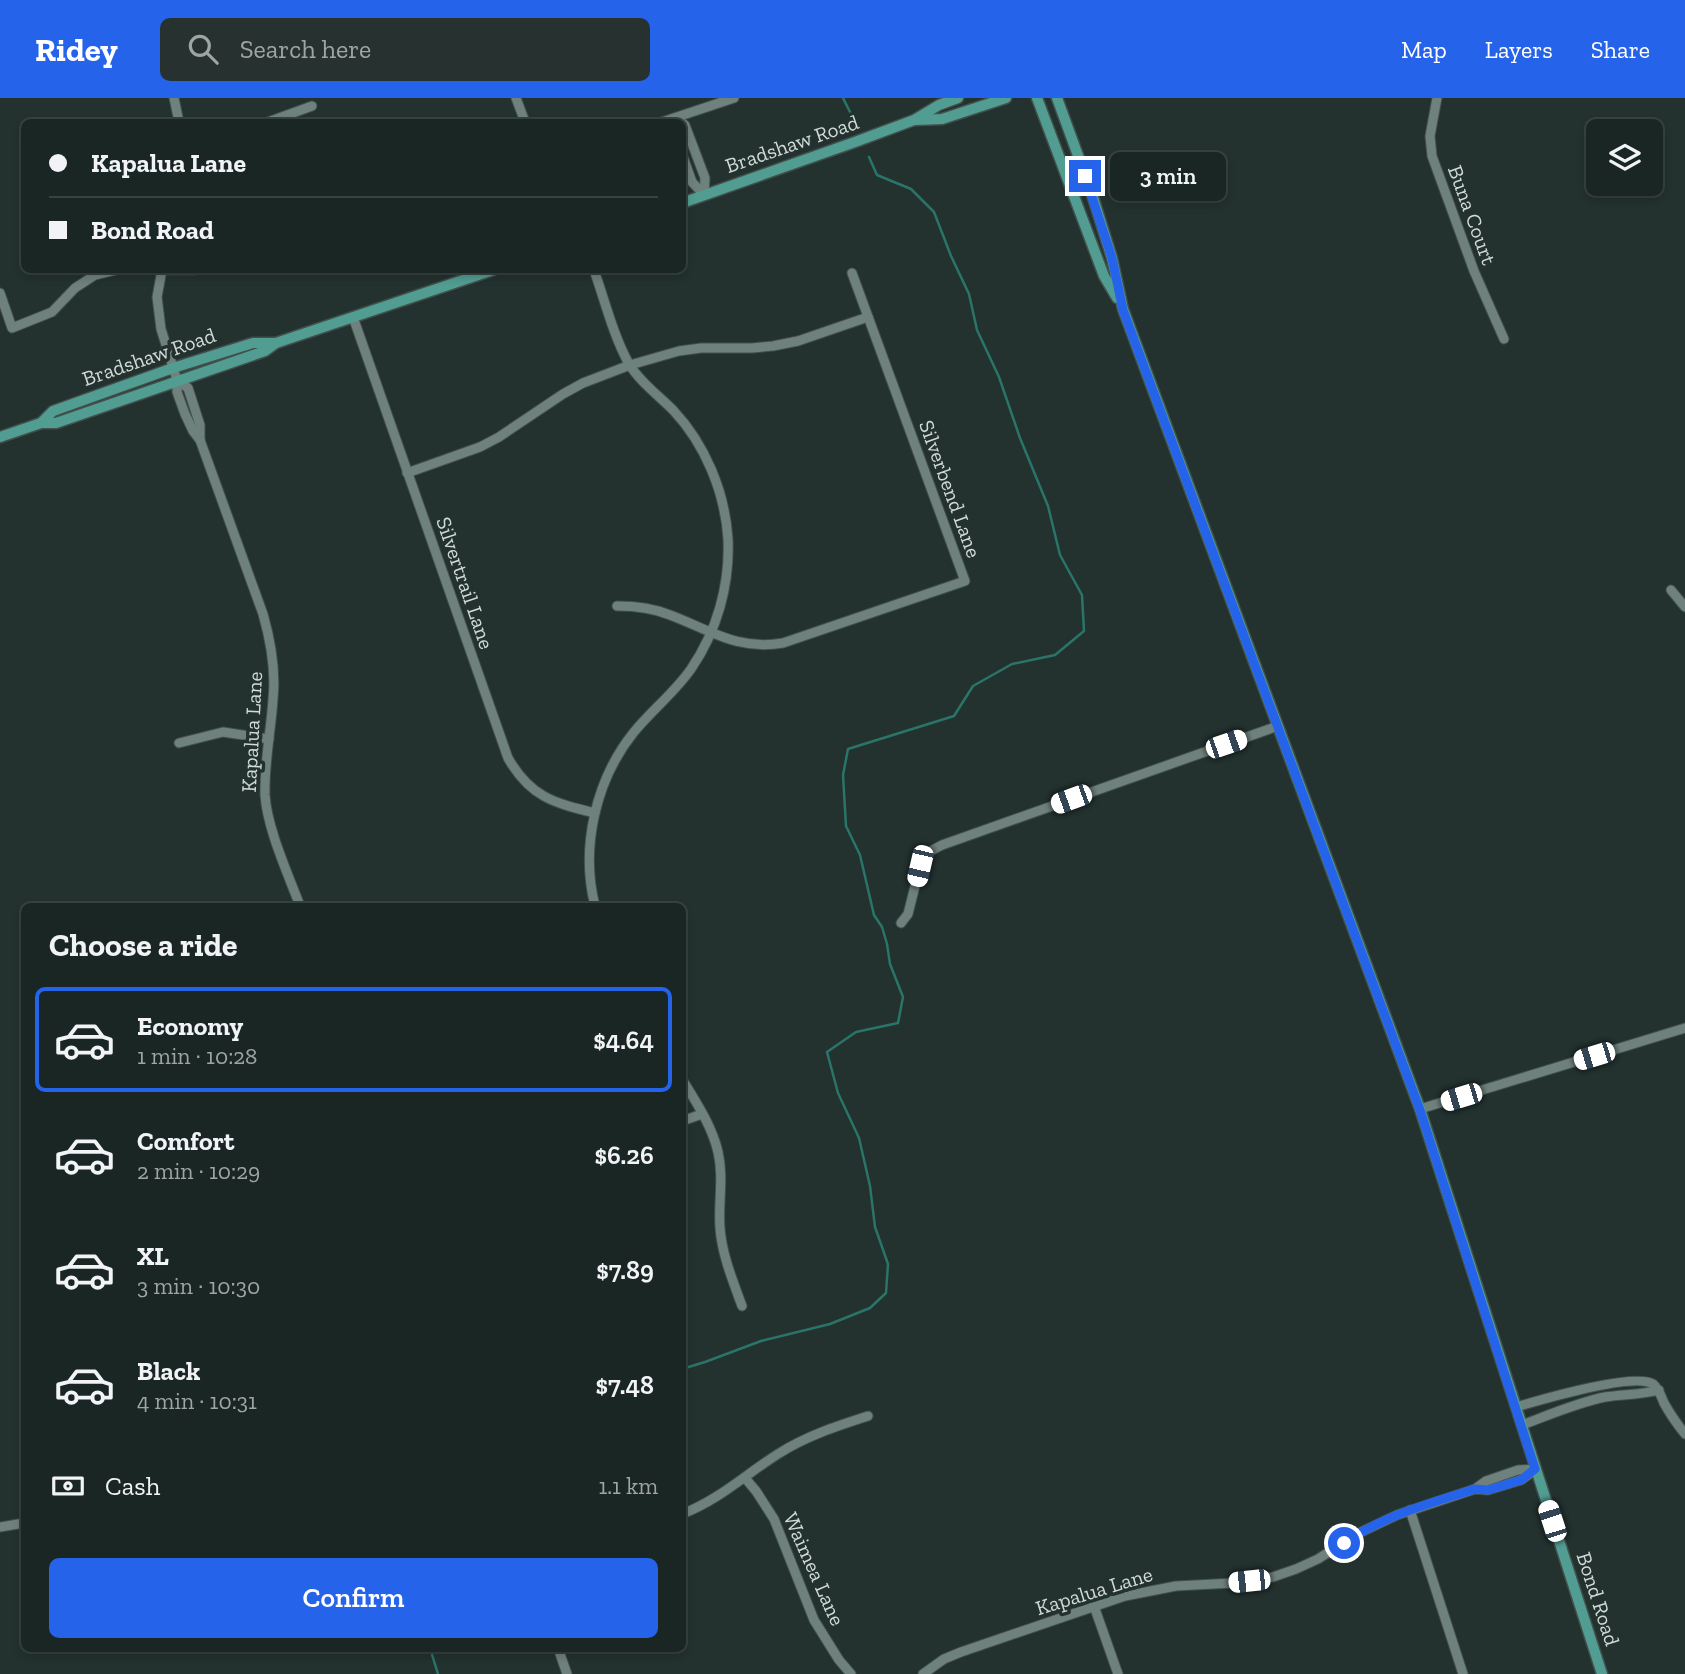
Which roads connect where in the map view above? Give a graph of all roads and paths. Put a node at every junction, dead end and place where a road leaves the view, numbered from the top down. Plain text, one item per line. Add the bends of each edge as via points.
1 (174, 98) edge
2 (516, 98) edge
3 (734, 98) edge
4 (958, 98) edge
5 (1006, 98) edge
6 (1037, 98) edge
7 (1056, 98) edge
8 (1437, 98) edge
9 (312, 106) dead end
10 (178, 119) edge
11 (276, 119) edge
12 (524, 119) edge
13 (684, 119) edge
14 (914, 120) junction
15 (686, 128) edge
16 (686, 165) edge
17 (1067, 177) junction
18 (704, 195) junction
19 (686, 202) edge
20 (1106, 241) junction
21 (103, 273) edge
22 (164, 273) edge
23 (484, 273) edge
24 (595, 273) edge
25 (852, 273) dead end
26 (0, 293) edge
27 (1123, 310) junction
28 (353, 317) junction
29 (868, 317) junction
30 (1504, 339) dead end
31 (276, 343) junction
32 (630, 365) junction
33 (173, 368) junction
34 (177, 380) junction
35 (41, 423) junction
36 (0, 437) edge
37 (407, 473) junction
38 (1671, 590) dead end
39 (617, 606) dead end
40 (1685, 607) edge
41 (712, 632) junction
42 (1278, 726) junction
43 (269, 739) junction
44 (179, 744) dead end
45 (595, 813) junction
46 (299, 903) edge
47 (594, 903) edge
48 (901, 923) dead end
49 (1685, 1028) edge
50 (686, 1086) edge
51 (1420, 1110) junction
52 (702, 1114) junction
53 (686, 1120) edge
54 (742, 1306) dead end
55 (1659, 1390) junction
56 (1516, 1407) junction
57 (868, 1416) dead end
58 (1522, 1425) junction
59 (1685, 1434) edge
60 (1535, 1469) junction
61 (745, 1478) junction
62 (1410, 1510) junction
63 (686, 1512) edge
64 (21, 1524) edge
65 (0, 1527) edge
66 (1094, 1606) junction
67 (559, 1652) edge
68 (567, 1674) edge
69 (851, 1674) edge
70 (923, 1674) edge
71 (1118, 1674) edge
72 (1463, 1674) edge
73 (1602, 1674) edge

1 - 10 street
2 - 12 street
3 - 13 street
4 - 14 main road, Bradshaw Road
5 - 14 main road, Bradshaw Road via 942,119
6 - 17 main road, Bond Road
7 - 20 main road, Bond Road
8 - 30 street, Buna Court via 1430,136 1432,156
9 - 11 street
14 - 18 main road, Bradshaw Road
15 - 18 street via 705,178
16 - 18 street via 692,182
17 - 20 main road via 1096,235
17 - 27 main road, Bond Road via 1104,276
18 - 19 main road, Bradshaw Road
20 - 27 main road, Bond Road
21 - 26 street via 75,288 52,312 12,328
22 - 33 street, Kapalua Lane via 157,297
23 - 28 main road, Bradshaw Road
24 - 32 street
25 - 29 street, Silverbend Lane
27 - 42 main road, Bond Road
28 - 31 main road, Bradshaw Road
28 - 37 street, Silvertrail Lane
29 - 32 street via 798,341 679,351
29 - 41 street, Silverbend Lane via 965,581 783,643 745,644
31 - 33 main road, Bradshaw Road via 253,343
31 - 34 main road, Bradshaw Road via 265,351
32 - 37 street via 583,383 480,447
32 - 41 street via 691,432 720,495 728,559
33 - 34 street, Kapalua Lane
33 - 35 main road, Bradshaw Road via 53,411
34 - 35 main road, Bradshaw Road via 56,422
34 - 43 street, Kapalua Lane via 188,387 200,440 270,639 274,697
35 - 36 main road, Bradshaw Road
37 - 45 street, Silvertrail Lane via 508,758 536,793 563,806
38 - 40 street
39 - 41 street via 648,608
41 - 45 street via 677,688 621,750
42 - 48 street via 942,845 925,854 908,914
42 - 51 main road, Bond Road
43 - 44 street via 223,732
43 - 46 street, Kapalua Lane via 268,816
45 - 47 street via 589,859
49 - 51 street
50 - 52 street
51 - 56 main road, Bond Road
52 - 53 street
52 - 54 street via 719,1156 720,1230
55 - 56 street via 1643,1382 1602,1385
55 - 58 street via 1586,1402
55 - 59 street
56 - 58 main road, Bond Road
57 - 61 street via 804,1439
58 - 60 main road, Bond Road
60 - 62 street, Kapalua Lane via 1518,1470
60 - 73 main road, Bond Road
61 - 63 street
61 - 69 street, Waimea Lane via 774,1519 814,1620
62 - 66 street, Kapalua Lane via 1376,1523 1318,1559 1273,1577 1155,1589
62 - 72 street
64 - 65 street
66 - 70 street, Kapalua Lane via 961,1652
66 - 71 street
67 - 68 street

